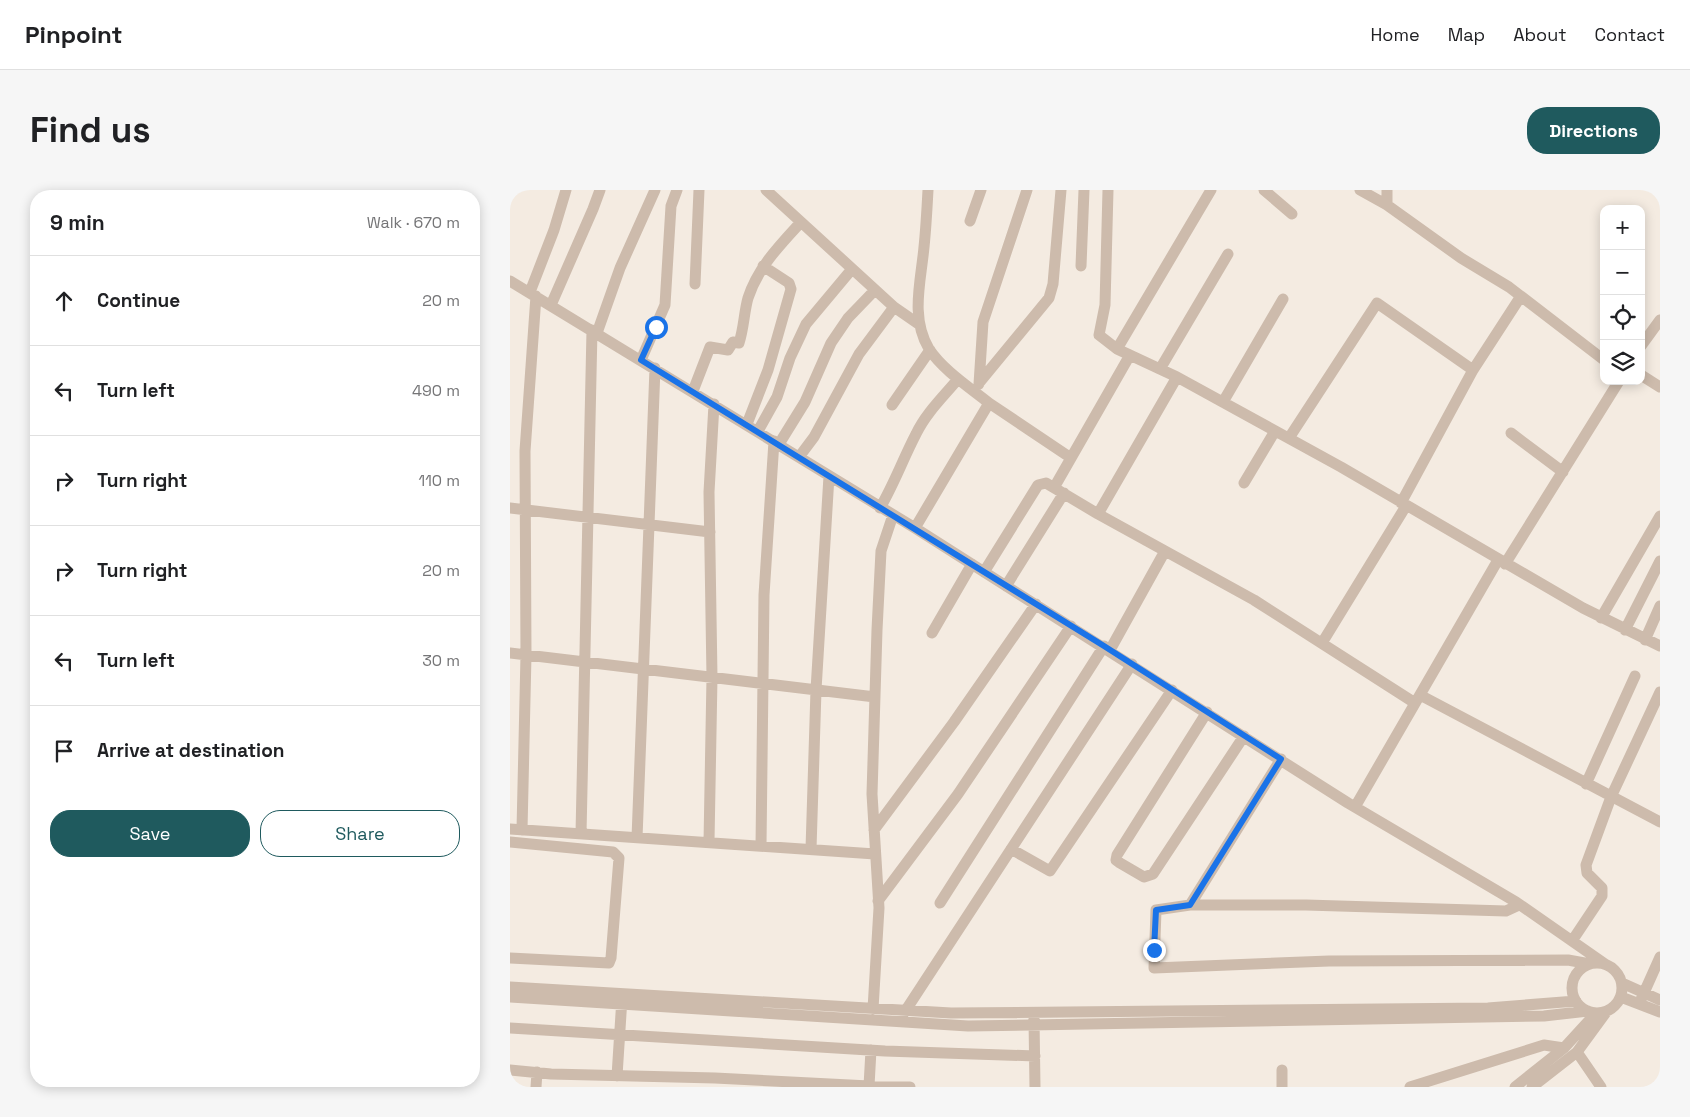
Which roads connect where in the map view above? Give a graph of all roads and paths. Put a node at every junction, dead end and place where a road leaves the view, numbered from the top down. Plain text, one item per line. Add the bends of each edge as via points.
1 (566, 190) edge
2 (600, 190) edge
3 (655, 190) edge
4 (677, 190) edge
5 (699, 190) edge
6 (766, 190) edge
7 (928, 190) edge
8 (981, 190) edge
9 (1027, 190) edge
10 (1061, 190) edge
11 (1084, 190) edge
12 (1108, 190) edge
13 (1211, 190) edge
14 (1264, 190) edge
15 (1360, 190) edge
16 (1386, 190) edge
17 (1386, 205) junction
18 (1292, 214) dead end
19 (970, 221) dead end
20 (801, 222) junction
21 (1228, 254) dead end
22 (764, 266) junction
23 (1081, 266) dead end
24 (852, 269) junction
25 (510, 281) edge
26 (695, 284) dead end
27 (875, 290) junction
28 (533, 294) junction
29 (1521, 296) junction
30 (1282, 299) dead end
31 (551, 305) junction
32 (894, 307) junction
33 (1660, 320) edge
34 (920, 325) junction
35 (595, 332) junction
36 (1645, 341) edge
37 (1117, 349) junction
38 (930, 350) junction
39 (1130, 355) junction
40 (1600, 357) edge
41 (641, 360) junction
42 (655, 368) junction
43 (1160, 369) junction
44 (1473, 370) junction
45 (1177, 377) junction
46 (1645, 378) edge
47 (958, 379) junction
48 (979, 383) junction
49 (1617, 385) edge
50 (1660, 387) edge
51 (693, 391) junction
52 (978, 395) junction
53 (1223, 402) junction
54 (988, 403) junction
55 (714, 404) junction
56 (892, 405) dead end
57 (747, 424) junction
58 (1275, 431) junction
59 (758, 432) junction
60 (1511, 433) dead end
61 (1289, 438) junction
62 (776, 443) junction
63 (799, 457) junction
64 (1071, 458) junction
65 (1563, 472) junction
66 (829, 476) junction
67 (1244, 483) dead end
68 (1059, 489) junction
69 (1404, 504) junction
70 (510, 508) edge
71 (880, 508) junction
72 (525, 510) junction
73 (1098, 514) junction
74 (893, 515) junction
75 (1660, 516) edge
76 (588, 518) junction
77 (650, 526) junction
78 (915, 528) junction
79 (710, 532) junction
80 (1165, 551) junction
81 (1660, 561) edge
82 (1502, 562) junction
83 (972, 564) junction
84 (984, 572) junction
85 (1006, 586) junction
86 (1036, 604) junction
87 (1660, 606) edge
88 (1601, 618) junction
89 (1071, 626) junction
90 (1625, 630) junction
91 (932, 633) dead end
92 (1645, 640) junction
93 (1322, 643) junction
94 (1660, 644) edge
95 (1107, 648) junction
96 (510, 653) edge
97 (526, 655) junction
98 (584, 662) junction
99 (1132, 664) junction
100 (645, 669) junction
101 (1635, 676) dead end
102 (712, 677) junction
103 (762, 684) junction
104 (816, 690) junction
105 (1172, 690) junction
106 (1660, 692) edge
107 (875, 697) junction
108 (1418, 699) junction
109 (1207, 712) junction
110 (1244, 736) junction
111 (1281, 759) junction
112 (1586, 784) junction
113 (1611, 797) junction
114 (1355, 807) junction
115 (1660, 822) edge
116 (510, 829) edge
117 (522, 830) junction
118 (874, 830) junction
119 (581, 834) junction
120 (637, 838) junction
121 (510, 842) edge
122 (709, 842) junction
123 (761, 846) junction
124 (811, 849) junction
125 (1011, 849) junction
126 (876, 854) junction
127 (878, 901) junction
128 (940, 904) dead end
129 (1190, 905) junction
130 (1519, 905) junction
131 (1572, 942) junction
132 (1660, 957) edge
133 (510, 958) edge
134 (1590, 964) junction
135 (1605, 964) junction
136 (1622, 983) junction
137 (510, 987) edge
138 (510, 997) edge
139 (1621, 997) junction
140 (622, 999) junction
141 (1642, 999) junction
142 (1660, 1000) edge
143 (1576, 1001) junction
144 (873, 1010) junction
145 (906, 1011) junction
146 (1034, 1012) junction
147 (1597, 1012) junction
148 (1660, 1012) edge
149 (898, 1022) junction
150 (1034, 1025) junction
151 (510, 1028) edge
152 (620, 1034) junction
153 (1564, 1048) junction
154 (871, 1050) junction
155 (1577, 1052) junction
156 (1035, 1056) junction
157 (510, 1070) edge
158 (1282, 1070) dead end
159 (537, 1072) junction
160 (582, 1075) junction
161 (618, 1076) junction
162 (631, 1082) edge
163 (724, 1083) edge
164 (789, 1085) edge
165 (536, 1087) edge
166 (581, 1087) edge
167 (856, 1087) edge
168 (869, 1087) edge
169 (910, 1087) edge
170 (1035, 1087) edge
171 (1282, 1087) edge
172 (1410, 1087) edge
173 (1514, 1087) edge
174 (1532, 1087) edge
175 (1601, 1087) edge

1 - 28 street
2 - 31 street
3 - 35 street
4 - 41 street via 671,206 665,305
5 - 26 street
6 - 20 street
7 - 34 street via 919,280
8 - 19 street
9 - 48 street via 983,322
10 - 48 street via 1049,298
11 - 23 street
12 - 37 street via 1105,305 1099,335
13 - 37 street
14 - 18 street
15 - 17 street
16 - 17 street
17 - 29 street
20 - 22 street
20 - 24 street
21 - 43 street
22 - 51 street via 748,299 739,343 733,342 728,350 710,347
22 - 57 street via 788,283 791,289 768,370
24 - 27 street
24 - 59 street via 806,324 777,397
25 - 28 street
27 - 32 street
27 - 62 street via 848,318 831,343 805,402
28 - 31 street
28 - 72 street
29 - 40 street
29 - 44 street
30 - 53 street
31 - 35 street
32 - 34 street
32 - 63 street via 858,354 814,437
33 - 36 street
34 - 38 street
35 - 41 street
35 - 76 street
37 - 39 street
38 - 47 street
38 - 56 street
39 - 43 street
39 - 64 street
41 - 42 street
42 - 51 street
42 - 77 street
43 - 45 street
44 - 61 street via 1377,303
44 - 69 street
45 - 53 street
45 - 73 street
46 - 50 street
47 - 52 street
47 - 71 street via 931,410 916,434
48 - 52 street
49 - 65 street
51 - 55 street
52 - 54 street
53 - 58 street
54 - 64 street
54 - 78 street via 970,439
55 - 57 street
55 - 79 street
57 - 59 street
58 - 61 street
58 - 67 street
59 - 62 street
60 - 65 street
61 - 69 street
62 - 63 street
62 - 103 street via 764,595
63 - 66 street
64 - 68 street
65 - 82 street
66 - 71 street
66 - 104 street
68 - 73 street
68 - 84 street via 1046,482 1038,485
68 - 85 street
69 - 82 street
69 - 93 street
70 - 72 street
71 - 74 street
72 - 76 street
72 - 97 street
73 - 80 street
74 - 78 street
74 - 107 street via 881,551
75 - 88 street
76 - 77 street
76 - 98 street
77 - 79 street
77 - 100 street
78 - 83 street
79 - 102 street
80 - 93 street via 1254,600
80 - 95 street
81 - 90 street
82 - 88 street
82 - 108 street
83 - 84 street
83 - 91 street
84 - 85 street
85 - 86 street
86 - 89 street
86 - 118 street
87 - 92 street
88 - 90 street
89 - 95 street
89 - 127 street via 958,794
90 - 92 street
92 - 94 street
93 - 108 street
95 - 99 street
95 - 128 street
96 - 97 street
97 - 98 street
97 - 117 street
98 - 100 street
98 - 119 street
99 - 105 street
99 - 125 street
100 - 102 street
100 - 120 street
101 - 112 street
102 - 103 street
102 - 122 street
103 - 104 street
103 - 123 street
104 - 107 street
104 - 124 street
105 - 109 street
105 - 125 street via 1050,871
106 - 113 street
107 - 118 street
108 - 112 street
108 - 114 street
109 - 110 street
109 - 110 street via 1117,856 1120,864 1144,877 1153,874
110 - 111 street
111 - 114 street
111 - 129 street
112 - 113 street
113 - 115 street
113 - 131 street via 1586,865 1587,873 1602,888 1602,896
114 - 130 street
116 - 117 street
117 - 119 street
118 - 126 street
119 - 120 street
120 - 122 street
121 - 133 street via 613,852 618,858 611,958 608,963
122 - 123 street
123 - 124 street
124 - 126 street
125 - 145 street
126 - 127 street
127 - 144 street
129 - 130 street via 1506,911
129 - 134 street via 1156,910 1154,968 1339,961 1568,960
130 - 131 street
131 - 135 street
132 - 141 street
134 - 135 street
134 - 143 street via 1574,977
135 - 136 street via 1617,971
136 - 139 street
136 - 141 street
137 - 140 street
138 - 140 street
139 - 141 street
139 - 147 street via 1618,1002
140 - 144 street
140 - 149 street
140 - 152 street
141 - 142 street
141 - 148 street
143 - 146 street via 1488,1008
143 - 147 street
144 - 145 street
145 - 146 street
145 - 149 street
146 - 150 street
147 - 150 street via 1534,1017
147 - 153 street
147 - 155 street
149 - 150 street
150 - 156 street
151 - 152 street
152 - 154 street
152 - 161 street
153 - 172 street via 1544,1045
153 - 173 street
154 - 156 street
154 - 168 street
155 - 174 street
155 - 175 street
156 - 170 street
157 - 159 street
158 - 171 street
159 - 160 street
159 - 165 street
160 - 161 street
160 - 166 street
161 - 162 street
162 - 163 street
163 - 164 street
164 - 167 street
167 - 168 street
168 - 169 street

